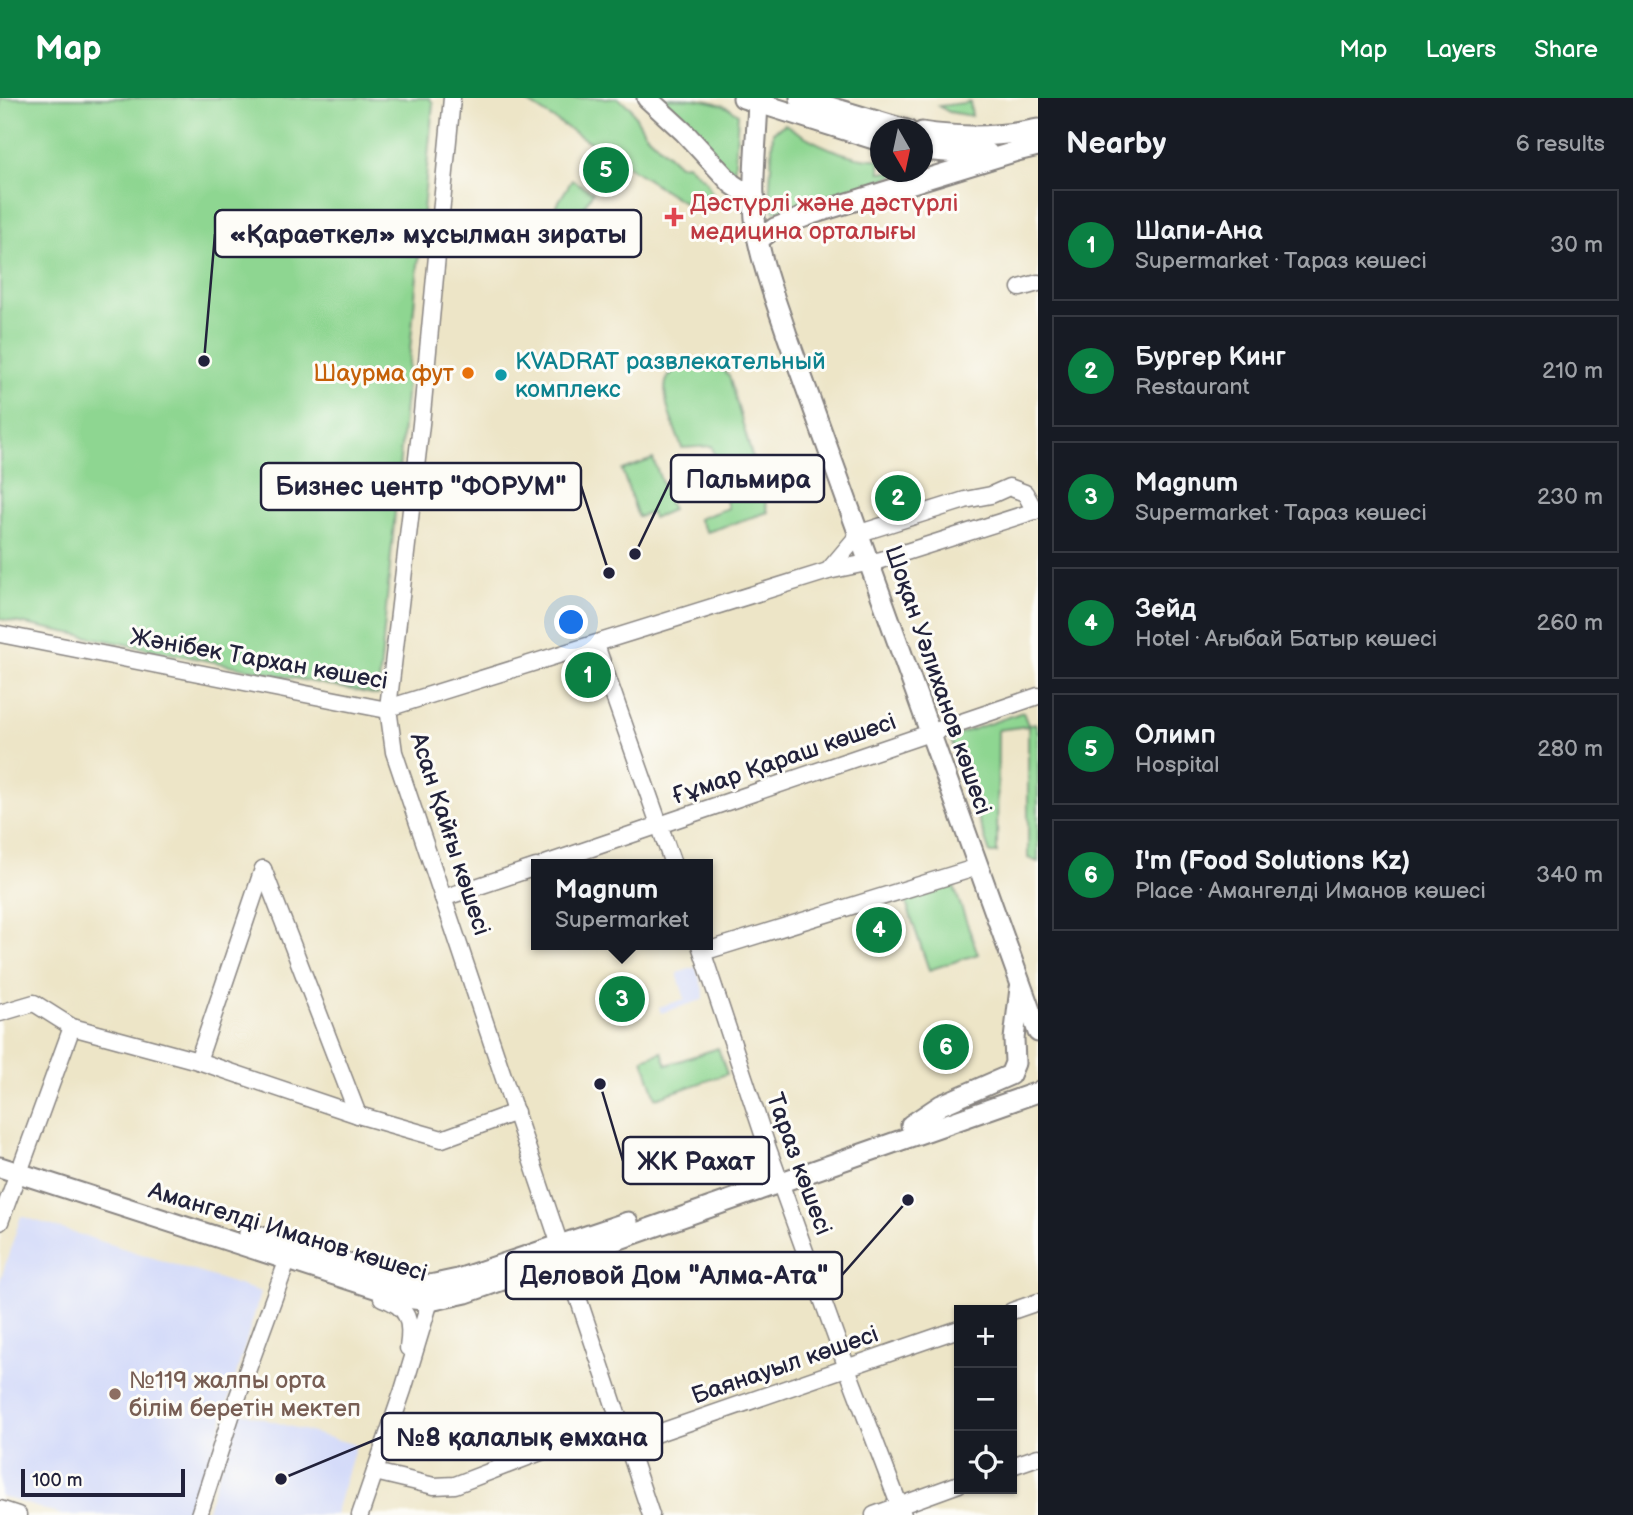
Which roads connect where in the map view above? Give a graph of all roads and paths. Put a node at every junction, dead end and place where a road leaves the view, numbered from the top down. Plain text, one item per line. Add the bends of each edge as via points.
1 (452, 98) edge
2 (647, 98) edge
3 (800, 98) edge
4 (753, 100) edge
5 (870, 119) edge
6 (1038, 129) edge
7 (933, 133) edge
8 (870, 138) edge
9 (1015, 142) junction
10 (1038, 146) edge
11 (933, 151) edge
12 (754, 198) junction
13 (758, 240) junction
14 (1038, 282) edge
15 (1020, 288) dead end
16 (1037, 510) edge
17 (860, 533) junction
18 (871, 563) junction
19 (828, 570) junction
20 (0, 634) edge
21 (596, 645) junction
22 (1038, 695) edge
23 (388, 708) junction
24 (931, 732) junction
25 (660, 825) junction
26 (560, 859) edge
27 (671, 859) edge
28 (978, 867) junction
29 (531, 869) edge
30 (443, 898) junction
31 (713, 945) edge
32 (701, 950) edge
33 (1023, 990) junction
34 (1038, 1012) edge
35 (0, 1013) edge
36 (72, 1027) junction
37 (1038, 1032) edge
38 (198, 1061) junction
39 (1038, 1080) edge
40 (1038, 1092) edge
41 (516, 1112) junction
42 (358, 1115) junction
43 (911, 1125) junction
44 (0, 1157) edge
45 (14, 1168) edge
46 (779, 1177) junction
47 (0, 1222) edge
48 (562, 1252) junction
49 (292, 1261) junction
50 (430, 1293) junction
51 (1038, 1302) edge
52 (1017, 1309) edge
53 (954, 1331) edge
54 (847, 1368) junction
55 (403, 1390) junction
56 (619, 1422) junction
57 (626, 1444) junction
58 (1038, 1457) edge
59 (1017, 1464) edge
60 (375, 1472) junction
61 (954, 1486) edge
62 (0, 1509) edge
63 (902, 1510) edge
64 (19, 1515) edge
65 (199, 1515) edge
66 (360, 1515) edge
67 (651, 1515) edge
68 (874, 1515) edge

1 - 23 street, Асан Қайғы көшесі
2 - 12 main road via 732,184
3 - 5 main road
4 - 8 main road
4 - 12 main road, Шоқан Уәлиханов көшесі
6 - 9 main road
7 - 9 main road
9 - 10 main road
9 - 11 main road via 970,154
9 - 13 main road via 775,228
12 - 13 main road, Шоқан Уәлиханов көшесі
13 - 17 main road, Шоқан Уәлиханов көшесі via 787,335
14 - 15 street
16 - 17 street, Жәнібек Тархан көшесі via 1025,493 1009,487
16 - 18 street, Жәнібек Тархан көшесі
17 - 18 main road, Шоқан Уәлиханов көшесі
17 - 19 street
18 - 19 street, Жәнібек Тархан көшесі
18 - 24 main road, Шоқан Уәлиханов көшесі
19 - 21 street, Жәнібек Тархан көшесі
20 - 23 street, Жәнібек Тархан көшесі
21 - 23 street, Жәнібек Тархан көшесі
21 - 25 street
22 - 24 street, Ғұмар Қараш көшесі
23 - 30 street, Асан Қайғы көшесі via 394,752
24 - 25 street, Ғұмар Қараш көшесі
24 - 28 main road, Шоқан Уәлиханов көшесі
25 - 26 street, Ғұмар Қараш көшесі
25 - 27 street
28 - 31 street
28 - 33 main road, Шоқан Уәлиханов көшесі
29 - 30 street
30 - 41 street, Асан Қайғы көшесі
32 - 46 street, Тараз көшесі
33 - 34 main road
33 - 37 main road, Шоқан Уәлиханов көшесі
33 - 43 main road via 1010,1075 941,1105
35 - 36 street via 34,1003
36 - 38 street
36 - 45 street
38 - 42 street
38 - 42 street via 263,869
39 - 43 main road, Амангелді Иманов көшесі
40 - 46 main road, Амангелді Иманов көшесі
41 - 42 street via 442,1139
41 - 48 street, Асан Қайғы көшесі
43 - 46 main road, Амангелді Иманов көшесі
44 - 45 main road, Амангелді Иманов көшесі
45 - 47 street
45 - 49 main road, Амангелді Иманов көшесі
45 - 50 main road, Амангелді Иманов көшесі via 404,1281
46 - 48 main road, Амангелді Иманов көшесі
46 - 54 street, Тараз көшесі
48 - 50 main road, Амангелді Иманов көшесі via 466,1293
48 - 56 street, Асан Қайғы көшесі
49 - 50 main road, Амангелді Иманов көшесі via 405,1298
49 - 55 street via 401,1307 411,1330
49 - 65 street via 234,1407
50 - 55 street
51 - 52 street
53 - 54 street, Баянауыл көшесі
54 - 57 street, Баянауыл көшесі
54 - 63 street, Тараз көшесі
55 - 60 street
56 - 57 street, Асан Қайғы көшесі
56 - 60 street via 455,1485 434,1486
57 - 67 street, Асан Қайғы көшесі
58 - 59 street
60 - 66 street
61 - 63 street
62 - 64 street
63 - 68 street

